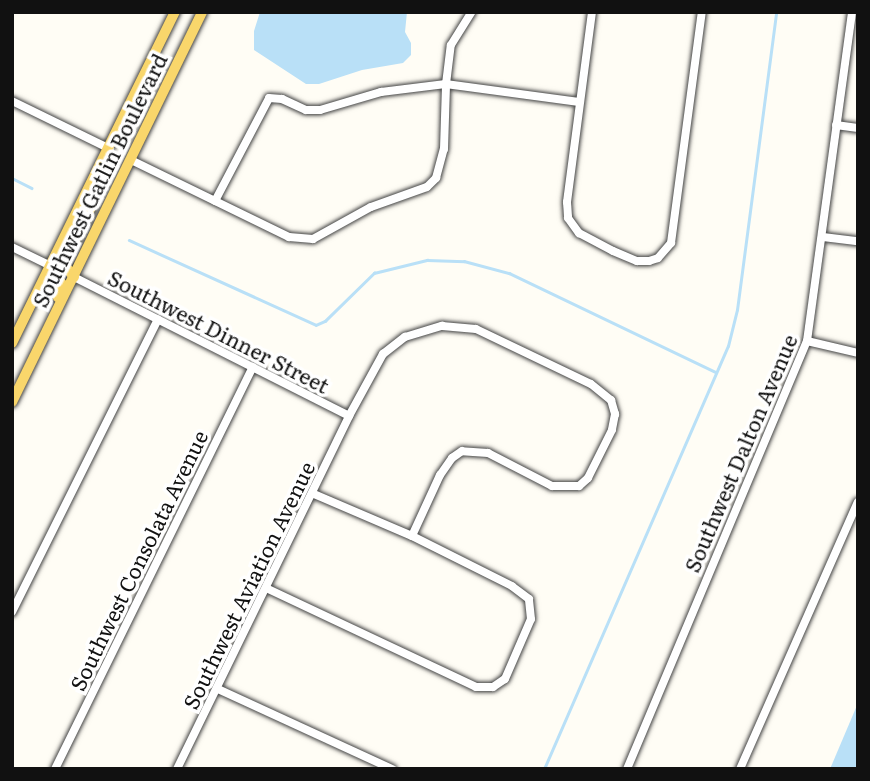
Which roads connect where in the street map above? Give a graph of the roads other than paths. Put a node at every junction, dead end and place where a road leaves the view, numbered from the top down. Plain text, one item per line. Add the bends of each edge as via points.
1 (175, 12) edge
2 (202, 12) edge
3 (472, 12) edge
4 (592, 12) edge
5 (702, 12) edge
6 (854, 15) edge
7 (446, 84) junction
8 (12, 101) edge
9 (579, 102) junction
10 (836, 125) junction
11 (858, 128) edge
12 (110, 149) junction
13 (131, 160) junction
14 (95, 179) junction
15 (215, 201) junction
16 (823, 236) junction
17 (858, 241) edge
18 (12, 247) edge
19 (51, 266) junction
20 (74, 277) junction
21 (40, 288) junction
22 (158, 319) junction
23 (12, 333) edge
24 (807, 341) junction
25 (12, 343) edge
26 (858, 354) edge
27 (36, 355) junction
28 (253, 367) junction
29 (12, 402) edge
30 (349, 416) junction
31 (314, 494) junction
32 (858, 502) edge
33 (412, 536) junction
34 (266, 589) junction
35 (12, 612) edge
36 (218, 689) junction
37 (55, 769) edge
38 (177, 769) edge
39 (392, 769) edge
40 (627, 769) edge
41 (740, 769) edge

1 - 12 main road, Southwest Gatlin Boulevard
2 - 13 main road, Southwest Gatlin Boulevard
3 - 7 street via 451,45
4 - 9 street
5 - 9 street via 671,243 658,258 637,261 579,233 568,218
6 - 10 street, Southwest Dalton Avenue
7 - 9 street
7 - 15 street via 382,92 320,110 270,99
7 - 15 street via 444,149 436,178 426,187 371,207 313,239 289,237
8 - 12 street
10 - 11 street
10 - 16 street, Southwest Dalton Avenue
12 - 14 main road, Southwest Gatlin Boulevard
13 - 15 street
13 - 20 main road, Southwest Gatlin Boulevard
14 - 19 main road, Southwest Gatlin Boulevard
14 - 20 main road via 91,207 66,258
16 - 17 street
16 - 24 street, Southwest Dalton Avenue
18 - 19 street
19 - 21 main road, Southwest Gatlin Boulevard
19 - 27 main road via 62,289 37,340
20 - 22 street, Southwest Dinner Street
20 - 27 main road, Southwest Gatlin Boulevard
21 - 23 main road
21 - 25 main road, Southwest Gatlin Boulevard
22 - 28 street, Southwest Dinner Street
22 - 35 street
24 - 26 street
24 - 40 street, Southwest Dalton Avenue
27 - 29 main road, Southwest Gatlin Boulevard
28 - 30 street, Southwest Dinner Street
28 - 37 street, Southwest Consolata Avenue
30 - 31 street, Southwest Aviation Avenue
30 - 33 street, Southwest Aviation Avenue via 383,354 405,337 442,326 475,328 536,355 605,393 614,407 612,430 579,486 552,486 488,453 463,451 440,475
31 - 33 street
31 - 34 street, Southwest Aviation Avenue
32 - 41 street
33 - 34 street via 529,599 531,619 505,679 493,687 476,687
34 - 36 street, Southwest Aviation Avenue
36 - 38 street, Southwest Aviation Avenue
36 - 39 street

